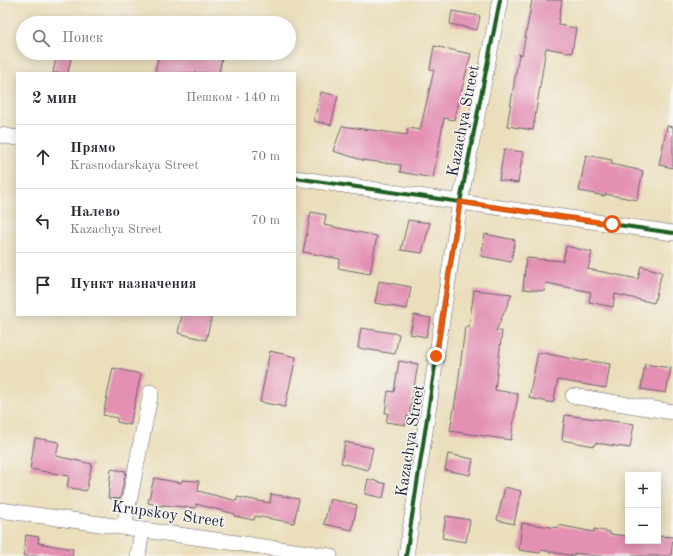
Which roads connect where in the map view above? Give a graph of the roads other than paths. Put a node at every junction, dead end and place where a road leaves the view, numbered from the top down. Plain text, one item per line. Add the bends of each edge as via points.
1 (500, 0) edge
2 (0, 135) edge
3 (16, 138) edge
4 (296, 178) edge
5 (460, 202) junction
6 (673, 233) edge
7 (151, 392) dead end
8 (573, 396) dead end
9 (673, 412) edge
10 (0, 510) edge
11 (124, 527) junction
12 (142, 530) junction
13 (138, 556) edge
14 (330, 556) edge
15 (406, 556) edge

1 - 5 street, Kazachya Street
2 - 3 street
4 - 5 street
5 - 6 street
5 - 15 street, Kazachya Street
7 - 11 street
8 - 9 street
10 - 11 street, Krupskoy Street
11 - 12 street, Krupskoy Street
12 - 13 street
12 - 14 street, Krupskoy Street

